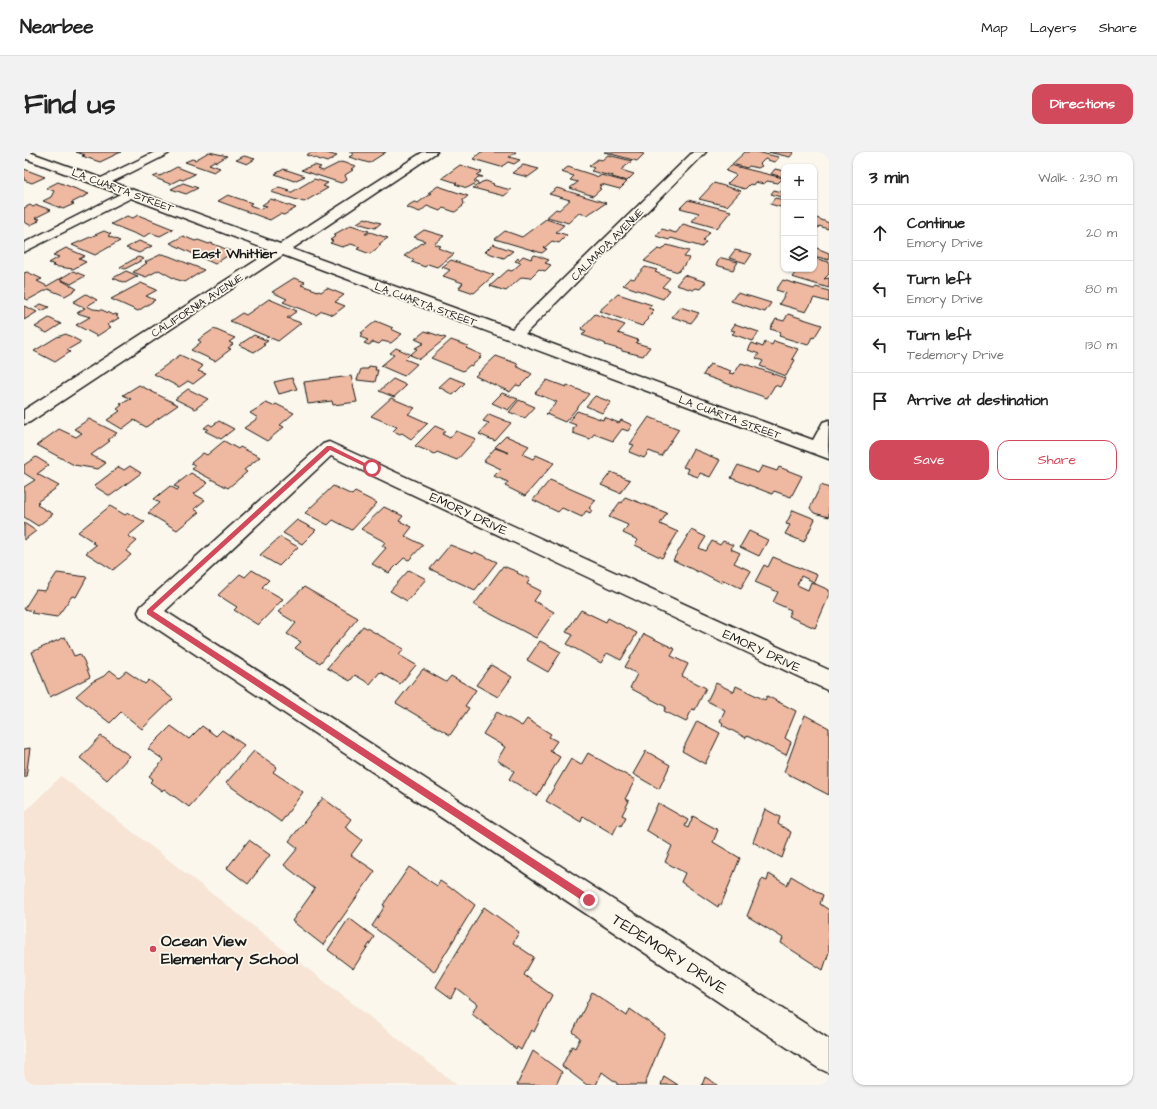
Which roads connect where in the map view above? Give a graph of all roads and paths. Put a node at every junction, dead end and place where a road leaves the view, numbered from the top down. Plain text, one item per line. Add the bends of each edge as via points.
1 (164, 152) edge
2 (431, 152) edge
3 (700, 152) edge
4 (24, 154) edge
5 (102, 182) junction
6 (132, 193) junction
7 (24, 248) edge
8 (281, 250) junction
9 (514, 336) junction
10 (24, 418) edge
11 (829, 426) edge
12 (823, 451) edge
13 (149, 612) joint
14 (829, 681) edge
15 (829, 1058) edge

1 - 5 street
2 - 8 street, CALIFORNIA AVENUE
3 - 9 street, CALMADA AVENUE
4 - 5 street, LA CUARTA STREET
5 - 6 street, LA CUARTA STREET
6 - 7 street
6 - 8 street, LA CUARTA STREET
8 - 9 street, LA CUARTA STREET
8 - 10 street, CALIFORNIA AVENUE
9 - 12 street, LA CUARTA STREET
11 - 12 street
13 - 14 street, EMORY DRIVE via 329,448
13 - 15 street, TEDEMORY DRIVE

